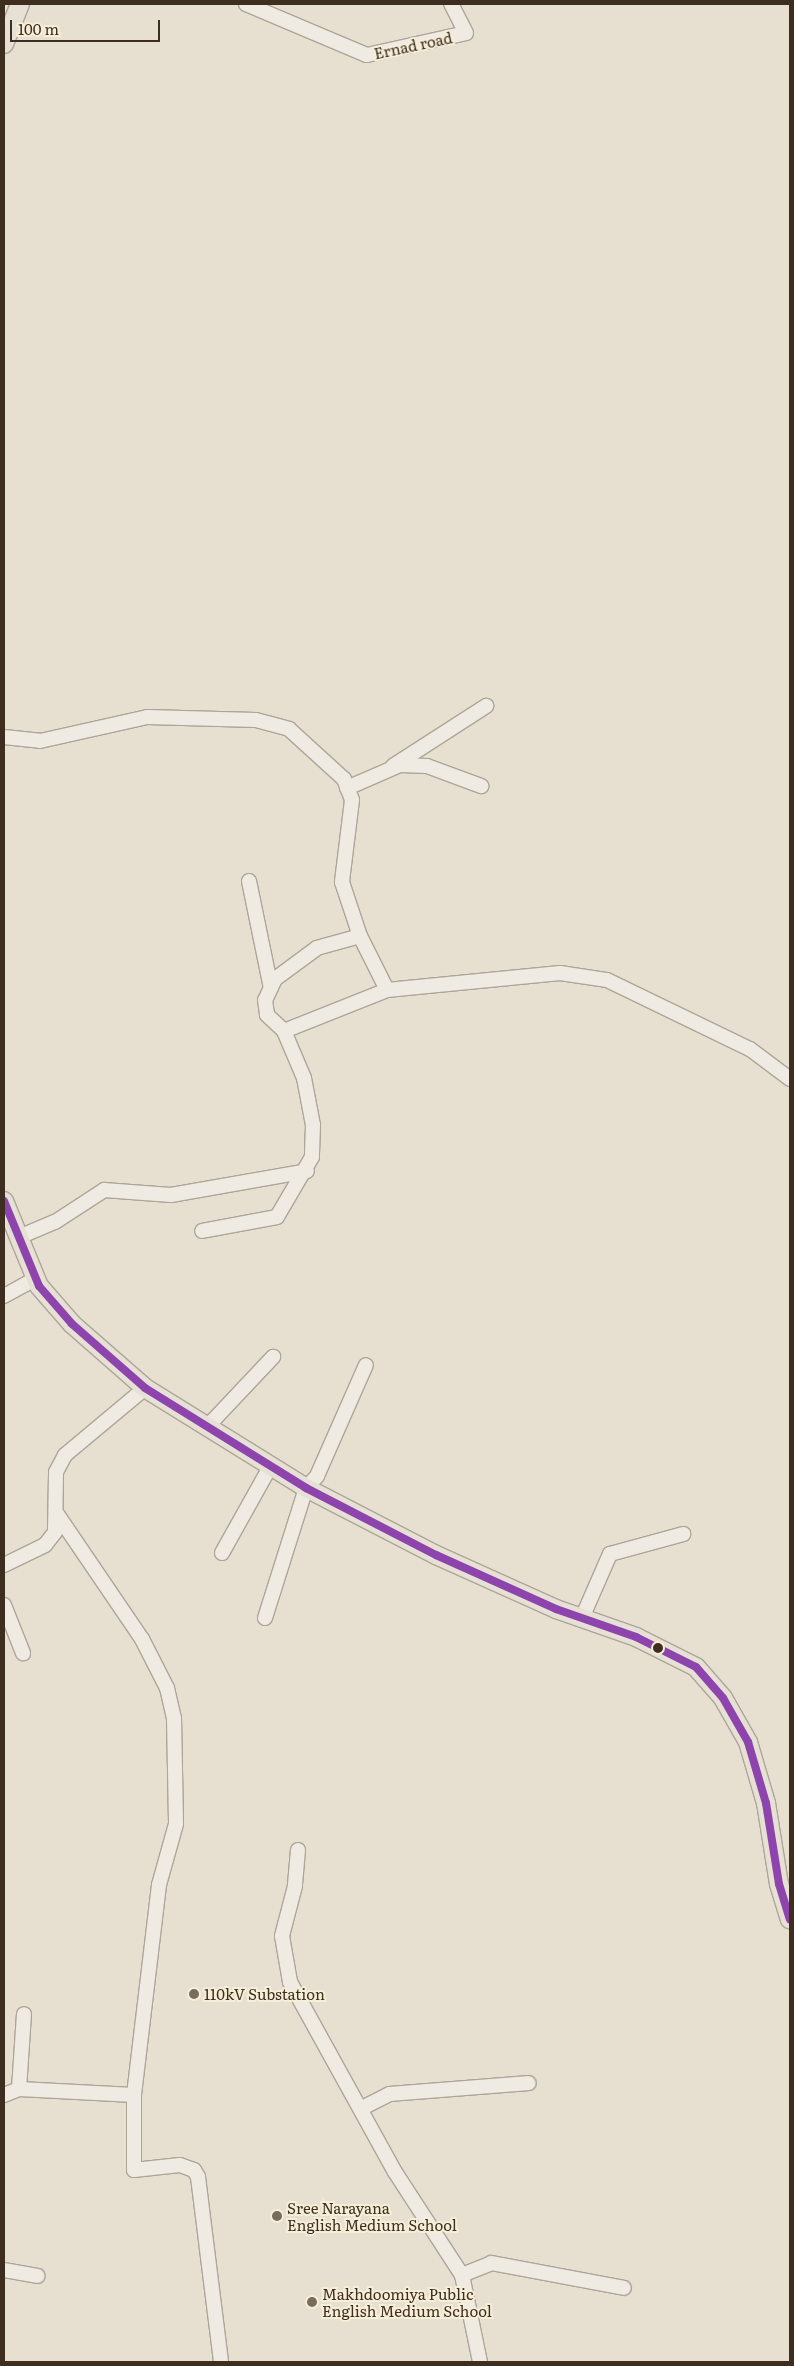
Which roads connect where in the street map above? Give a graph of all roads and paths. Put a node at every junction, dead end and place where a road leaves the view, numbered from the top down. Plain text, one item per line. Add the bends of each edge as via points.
1 (20, 4) edge
2 (246, 4) edge
3 (451, 4) edge
4 (4, 44) edge
5 (486, 706) dead end
6 (4, 737) edge
7 (394, 766) junction
8 (481, 786) dead end
9 (347, 788) junction
10 (248, 881) dead end
11 (360, 936) junction
12 (271, 988) junction
13 (387, 990) junction
14 (284, 1031) junction
15 (790, 1079) edge
16 (307, 1171) junction
17 (4, 1201) edge
18 (202, 1231) dead end
19 (19, 1237) junction
20 (35, 1279) junction
21 (4, 1296) edge
22 (273, 1357) dead end
23 (366, 1365) dead end
24 (145, 1388) junction
25 (206, 1428) junction
26 (270, 1467) junction
27 (306, 1488) junction
28 (57, 1514) junction
29 (683, 1534) dead end
30 (222, 1553) dead end
31 (4, 1565) edge
32 (4, 1605) edge
33 (265, 1618) dead end
34 (582, 1618) junction
35 (23, 1653) dead end
36 (298, 1850) dead end
37 (790, 1919) edge
38 (24, 2014) dead end
39 (529, 2083) dead end
40 (19, 2089) junction
41 (4, 2095) edge
42 (134, 2095) junction
43 (362, 2108) junction
44 (4, 2270) edge
45 (37, 2276) dead end
46 (462, 2276) junction
47 (624, 2288) dead end
48 (222, 2362) edge
49 (480, 2362) edge

1 - 4 main road
2 - 3 street, Ernad road via 367,55 466,34
5 - 7 street
6 - 9 street via 40,741 148,717 256,720 289,729 337,772
7 - 8 street via 427,766
7 - 9 street
9 - 11 street via 352,800 342,882
10 - 12 street
11 - 12 street via 317,948 275,979
11 - 13 street
12 - 14 street via 265,1000 267,1014
13 - 14 street
13 - 15 street via 560,973 607,980 750,1049
14 - 16 street via 304,1078 311,1112 314,1145
16 - 18 street via 277,1216
16 - 19 street via 171,1195 104,1190 55,1222
17 - 19 main road
19 - 20 main road
20 - 21 street
20 - 24 main road via 72,1324
22 - 25 street
23 - 27 street via 317,1476
24 - 25 main road
24 - 28 street via 65,1455 56,1472
25 - 26 main road
26 - 27 main road
26 - 30 street
27 - 33 street
27 - 34 main road via 436,1555
28 - 31 street via 55,1532 45,1545
28 - 42 street via 142,1639 167,1688 174,1718 176,1824 159,1885
29 - 34 street via 610,1554
32 - 35 street
34 - 37 main road via 636,1637 696,1667 723,1698 748,1742 766,1803 779,1884
36 - 43 street via 295,1886 282,1936 290,1982
38 - 40 street
39 - 43 street via 390,2094
40 - 41 street
40 - 42 street
42 - 48 street via 134,2170 180,2165 194,2170 198,2177
43 - 46 street via 395,2172
44 - 45 street
46 - 47 street via 491,2263
46 - 49 street

